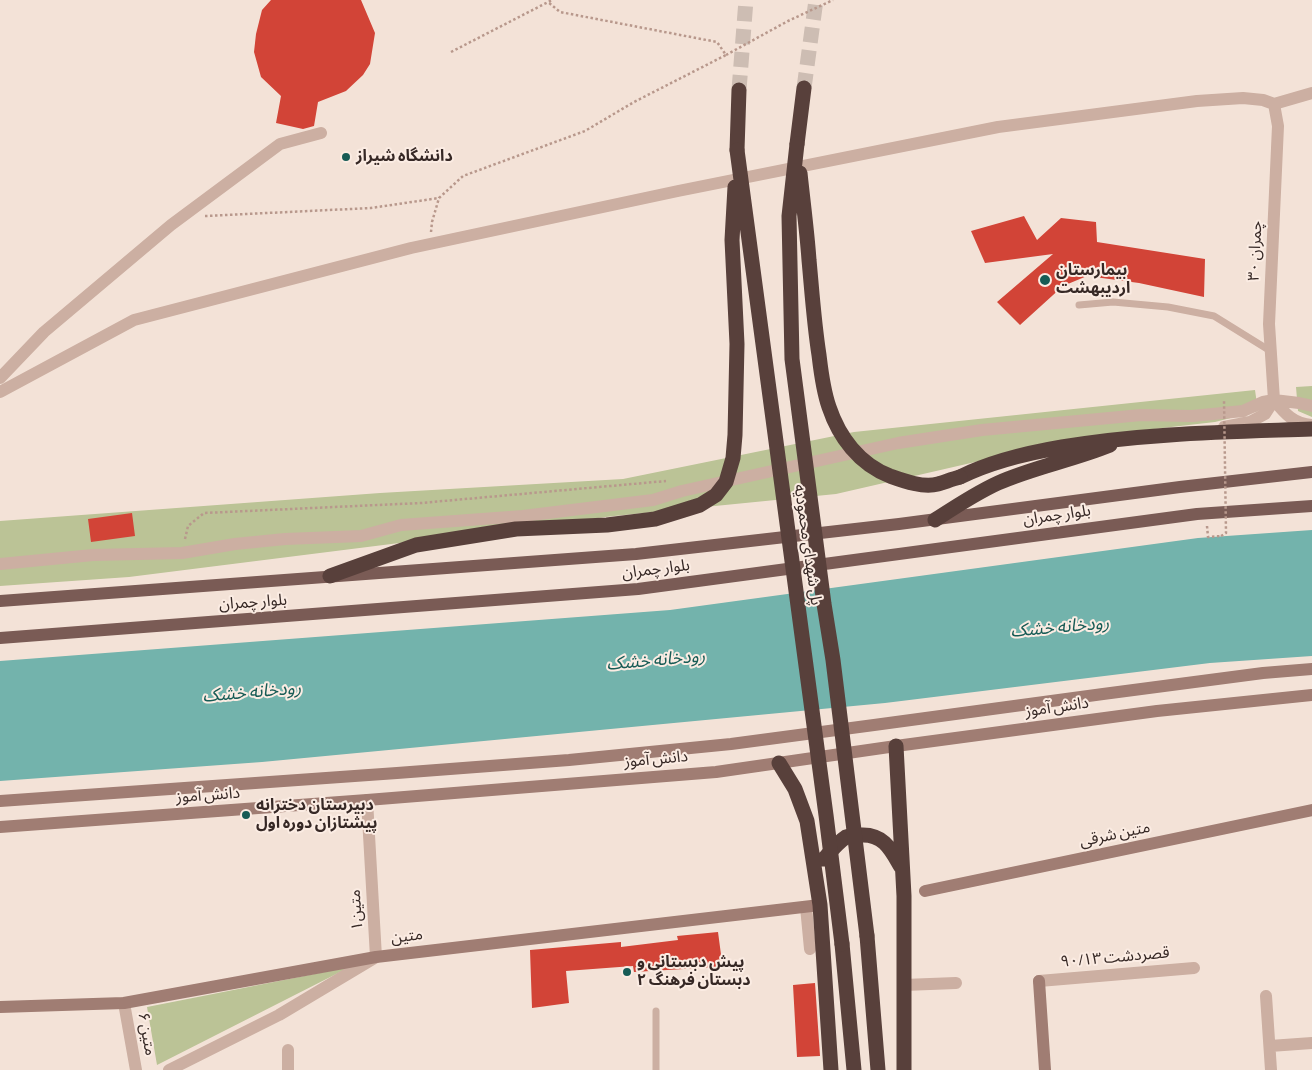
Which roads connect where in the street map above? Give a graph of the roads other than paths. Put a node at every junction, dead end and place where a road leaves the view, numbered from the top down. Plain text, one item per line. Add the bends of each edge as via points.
1 (804, 88) tunnel mouth
2 (739, 90) tunnel mouth
3 (1312, 93) edge
4 (1274, 104) junction
5 (321, 133) dead end
6 (797, 144) junction
7 (737, 150) junction
8 (1079, 305) dead end
9 (1272, 353) junction
10 (0, 378) edge
11 (0, 392) edge
12 (1274, 400) junction
13 (1312, 406) edge
14 (1312, 425) edge
15 (1312, 429) edge
16 (1161, 436) junction
17 (1128, 438) junction
18 (1312, 472) edge
19 (1312, 506) edge
20 (935, 520) junction
21 (0, 564) edge
22 (330, 576) junction
23 (0, 601) edge
24 (0, 638) edge
25 (1312, 669) edge
26 (1312, 695) edge
27 (896, 746) junction
28 (779, 763) junction
29 (367, 800) junction
30 (0, 801) edge
31 (1312, 810) edge
32 (0, 827) edge
33 (903, 870) junction
34 (818, 886) junction
35 (925, 891) dead end
36 (813, 906) junction
37 (810, 949) dead end
38 (376, 957) junction
39 (1194, 968) dead end
40 (1039, 981) joint
41 (956, 983) dead end
42 (904, 985) junction
43 (1266, 996) dead end
44 (124, 1003) junction
45 (0, 1007) edge
46 (656, 1011) dead end
47 (1312, 1043) edge
48 (1270, 1046) junction
49 (288, 1050) dead end
50 (136, 1070) edge
51 (168, 1070) edge
52 (288, 1070) edge
53 (656, 1070) edge
54 (831, 1070) edge
55 (854, 1070) edge
56 (878, 1070) edge
57 (904, 1070) edge
58 (1045, 1070) edge
59 (1271, 1070) edge

1 - 6 highway
2 - 7 highway
3 - 4 street
4 - 9 street, ۳۰ چمران via 1278,126 1269,324
4 - 11 street via 1243,98 1197,101 998,127 430,244 134,320
5 - 10 street via 280,144 181,218 44,332
6 - 17 highway, bridge via 823,383 828,406 839,430 857,455 882,473 910,482 936,485 1031,452
6 - 56 highway, پل شهدای محمودیه, bridge via 789,216 792,359 837,687 867,936
7 - 22 highway, bridge via 732,240 737,344 736,435 726,482 716,495 700,505 655,519 607,525 516,529 416,545
7 - 55 highway, پل شهدای محمودیه, bridge via 826,815
8 - 9 lane via 1113,302 1168,307 1214,316
9 - 12 street, ۳۰ چمران
12 - 13 street
12 - 14 street via 1297,422
12 - 16 street via 1265,414 1250,422
12 - 21 street via 1243,411 1192,416 1141,415 982,430 898,443 653,500 523,516 401,525 361,536 285,539 182,553 94,555
15 - 16 highway
16 - 17 highway
17 - 20 highway via 998,483
18 - 20 main road, بلوار چمران
19 - 24 main road, بلوار چمران via 1206,513 638,589
20 - 22 main road, بلوار چمران via 636,554
22 - 23 main road, بلوار چمران
25 - 30 main road, دانش آموز via 730,744 390,774
26 - 27 main road, دانش آموز
27 - 28 main road, دانش آموز
27 - 33 highway
28 - 29 main road, دانش آموز via 716,772
28 - 34 highway via 796,789 807,821
29 - 32 main road, دانش آموز
29 - 38 street, متین۱
31 - 35 main road, متین شرقی
33 - 34 highway via 883,841 870,835 848,836 824,860
33 - 42 highway
34 - 36 highway
36 - 37 street
36 - 38 main road, متین
36 - 54 highway
38 - 44 main road, متین
38 - 51 street via 279,1015
39 - 40 street, ۹۰/۱۳ قصردشت
40 - 58 main road
41 - 42 street
42 - 57 highway
43 - 48 street
44 - 45 main road, متین
44 - 50 street, ۶ متین
46 - 53 lane
47 - 48 street
48 - 59 street
49 - 52 street

